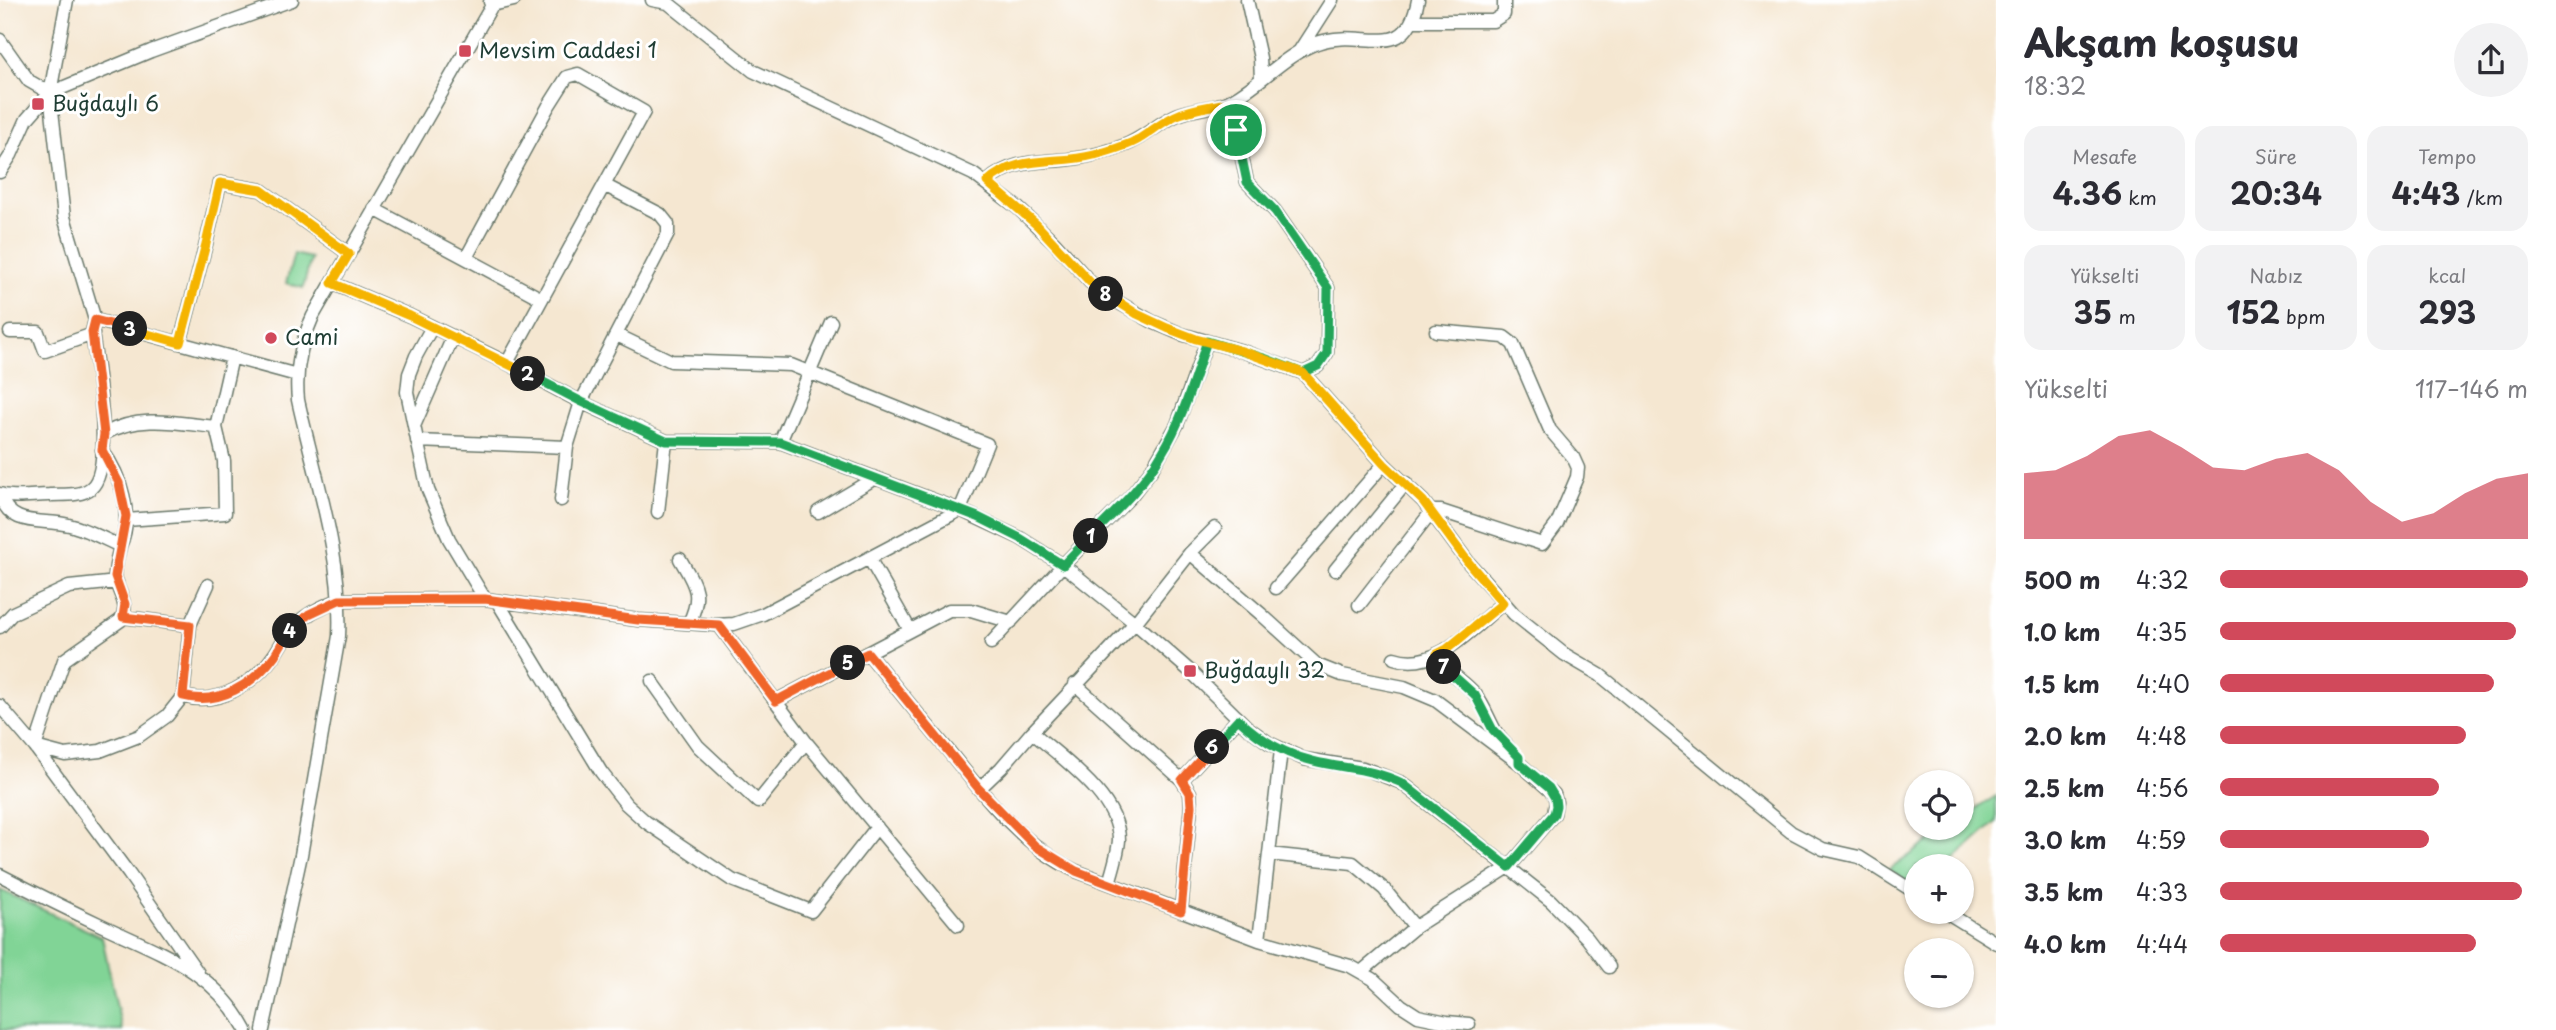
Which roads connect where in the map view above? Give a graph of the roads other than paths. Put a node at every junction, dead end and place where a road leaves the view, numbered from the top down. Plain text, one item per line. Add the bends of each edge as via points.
1 (67, 0) edge
2 (292, 0) edge
3 (514, 0) edge
4 (652, 0) edge
5 (1247, 0) edge
6 (1332, 0) edge
7 (1418, 0) edge
8 (1504, 0) edge
9 (491, 2) edge
10 (1413, 21) junction
11 (0, 40) edge
12 (1300, 50) junction
13 (1261, 79) junction
14 (50, 93) junction
15 (1222, 104) junction
16 (0, 172) edge
17 (987, 182) junction
18 (604, 185) junction
19 (374, 209) junction
20 (349, 254) junction
21 (466, 258) junction
22 (332, 283) junction
23 (542, 299) junction
24 (95, 320) junction
25 (831, 322) dead end
26 (432, 327) junction
27 (1436, 331) dead end
28 (10, 332) dead end
29 (93, 334) junction
30 (617, 335) junction
31 (453, 337) junction
32 (1207, 341) junction
33 (180, 343) junction
34 (232, 357) junction
35 (507, 363) junction
36 (810, 373) junction
37 (1303, 373) junction
38 (297, 375) junction
39 (582, 402) junction
40 (216, 426) junction
41 (414, 426) junction
42 (104, 434) junction
43 (417, 441) junction
44 (666, 441) junction
45 (780, 442) junction
46 (567, 447) junction
47 (102, 450) junction
48 (1384, 464) junction
49 (875, 478) junction
50 (1405, 483) junction
51 (0, 494) edge
52 (561, 500) dead end
53 (960, 510) junction
54 (658, 512) dead end
55 (818, 512) dead end
56 (1430, 512) junction
57 (126, 520) junction
58 (1215, 528) dead end
59 (120, 546) junction
60 (1190, 553) junction
61 (869, 558) junction
62 (680, 559) dead end
63 (1063, 565) junction
64 (1335, 570) dead end
65 (117, 582) junction
66 (208, 585) dead end
67 (1276, 588) dead end
68 (339, 600) junction
69 (491, 600) junction
70 (1503, 603) junction
71 (1359, 605) dead end
72 (123, 617) junction
73 (1011, 622) junction
74 (1135, 622) junction
75 (689, 623) junction
76 (190, 625) junction
77 (719, 625) junction
78 (0, 627) edge
79 (910, 630) junction
80 (991, 643) dead end
81 (868, 653) junction
82 (1437, 654) junction
83 (1394, 659) dead end
84 (652, 681) dead end
85 (1075, 684) junction
86 (183, 696) junction
87 (776, 701) junction
88 (0, 706) edge
89 (1238, 719) junction
90 (1032, 732) junction
91 (806, 742) junction
92 (35, 747) junction
93 (1281, 750) junction
94 (1519, 763) junction
95 (1182, 780) junction
96 (979, 789) junction
97 (877, 827) junction
98 (1269, 854) junction
99 (1509, 867) junction
100 (0, 875) edge
101 (1110, 883) junction
102 (1904, 886) edge
103 (1181, 911) junction
104 (1965, 924) edge
105 (958, 925) dead end
106 (1415, 927) junction
107 (1259, 940) junction
108 (1996, 943) edge
109 (1609, 967) dead end
110 (1362, 972) junction
111 (198, 973) junction
112 (1469, 1024) dead end
113 (246, 1030) edge
114 (263, 1030) edge

1 - 14 street
2 - 14 street
3 - 9 street
4 - 17 street via 668,3 753,71
5 - 13 street
6 - 12 street
7 - 10 street
8 - 10 street via 1504,14 1493,21
9 - 19 street
10 - 12 street via 1396,39 1335,38
11 - 14 street via 29,81
12 - 13 street
13 - 15 street
14 - 16 street via 27,119
14 - 24 street via 64,217
15 - 17 street via 1178,114 1123,146 1082,158 1021,163
15 - 37 street via 1238,138 1247,182 1275,211 1328,288 1327,353 1318,366
17 - 32 street via 1105,293 1153,322
18 - 21 street via 643,112 578,74 567,77
18 - 23 street
18 - 30 street via 660,214 668,229
19 - 20 street
19 - 21 street
20 - 22 street
20 - 33 street via 261,190 220,183
21 - 23 street
22 - 26 street
22 - 38 street via 303,339
23 - 35 street
24 - 29 street
24 - 33 street
25 - 36 street
26 - 31 street
26 - 41 street via 410,374
27 - 56 street via 1510,341 1550,430 1575,460 1578,472 1557,524 1542,544 1441,511
28 - 29 street via 38,332 45,351
29 - 42 street
30 - 36 street via 671,361 792,365
30 - 39 street
31 - 35 street
31 - 41 street
32 - 37 street
32 - 63 street via 1177,425 1157,462 1131,496
33 - 34 street
34 - 38 street
34 - 40 street
35 - 39 street
36 - 45 street
36 - 53 street via 987,444
37 - 48 street
38 - 68 street via 298,400
39 - 44 street
39 - 46 street
40 - 42 street via 147,420
40 - 57 street via 224,461 225,513
41 - 43 street
42 - 47 street
43 - 46 street
43 - 69 street via 428,489 449,539
44 - 45 street
44 - 54 street
45 - 49 street
46 - 52 street
47 - 51 street via 99,478 83,492
47 - 57 street via 119,483
48 - 50 street
48 - 67 street
49 - 53 street
49 - 55 street
50 - 56 street
50 - 64 street
51 - 59 street via 19,519 69,524
53 - 61 street
53 - 63 street via 1020,538
56 - 70 street
56 - 71 street
57 - 59 street
58 - 60 street
59 - 65 street
60 - 74 street
60 - 94 street via 1317,665 1427,696
61 - 77 street via 754,619
61 - 79 street
62 - 75 street via 697,590
63 - 73 street
63 - 74 street
65 - 72 street via 125,604
65 - 78 street via 69,587 13,613
66 - 76 street
68 - 69 street
68 - 86 street via 300,621 267,663 233,691 204,699
68 - 114 street via 337,653 301,855
69 - 75 street
69 - 97 street via 617,794 646,822 732,880 811,911
70 - 82 street
70 - 102 street via 1547,642 1600,675 1791,832 1823,849 1858,857
72 - 76 street
72 - 92 street via 64,660
73 - 79 street via 956,609
73 - 80 street
74 - 85 street
74 - 89 street
75 - 77 street
76 - 86 street
77 - 87 street
79 - 81 street
81 - 87 street
81 - 96 street
82 - 83 street via 1413,662
82 - 94 street via 1448,671 1478,698 1493,730 1519,757
84 - 91 street via 698,746 758,802
85 - 90 street
85 - 95 street
86 - 92 street via 158,723 113,747 76,755
87 - 91 street
88 - 92 street
89 - 93 street
89 - 95 street
90 - 96 street
90 - 101 street via 1099,793 1111,811 1119,839
91 - 97 street
92 - 111 street
93 - 98 street
93 - 99 street via 1402,783
94 - 99 street via 1549,788 1556,806
95 - 103 street via 1191,806
96 - 101 street via 1044,854
97 - 105 street
98 - 106 street via 1353,863 1384,889
98 - 107 street
99 - 106 street
99 - 109 street via 1562,911
100 - 111 street
101 - 103 street
103 - 107 street
104 - 108 street
106 - 110 street
107 - 110 street
110 - 112 street via 1418,1016
111 - 113 street via 226,999

